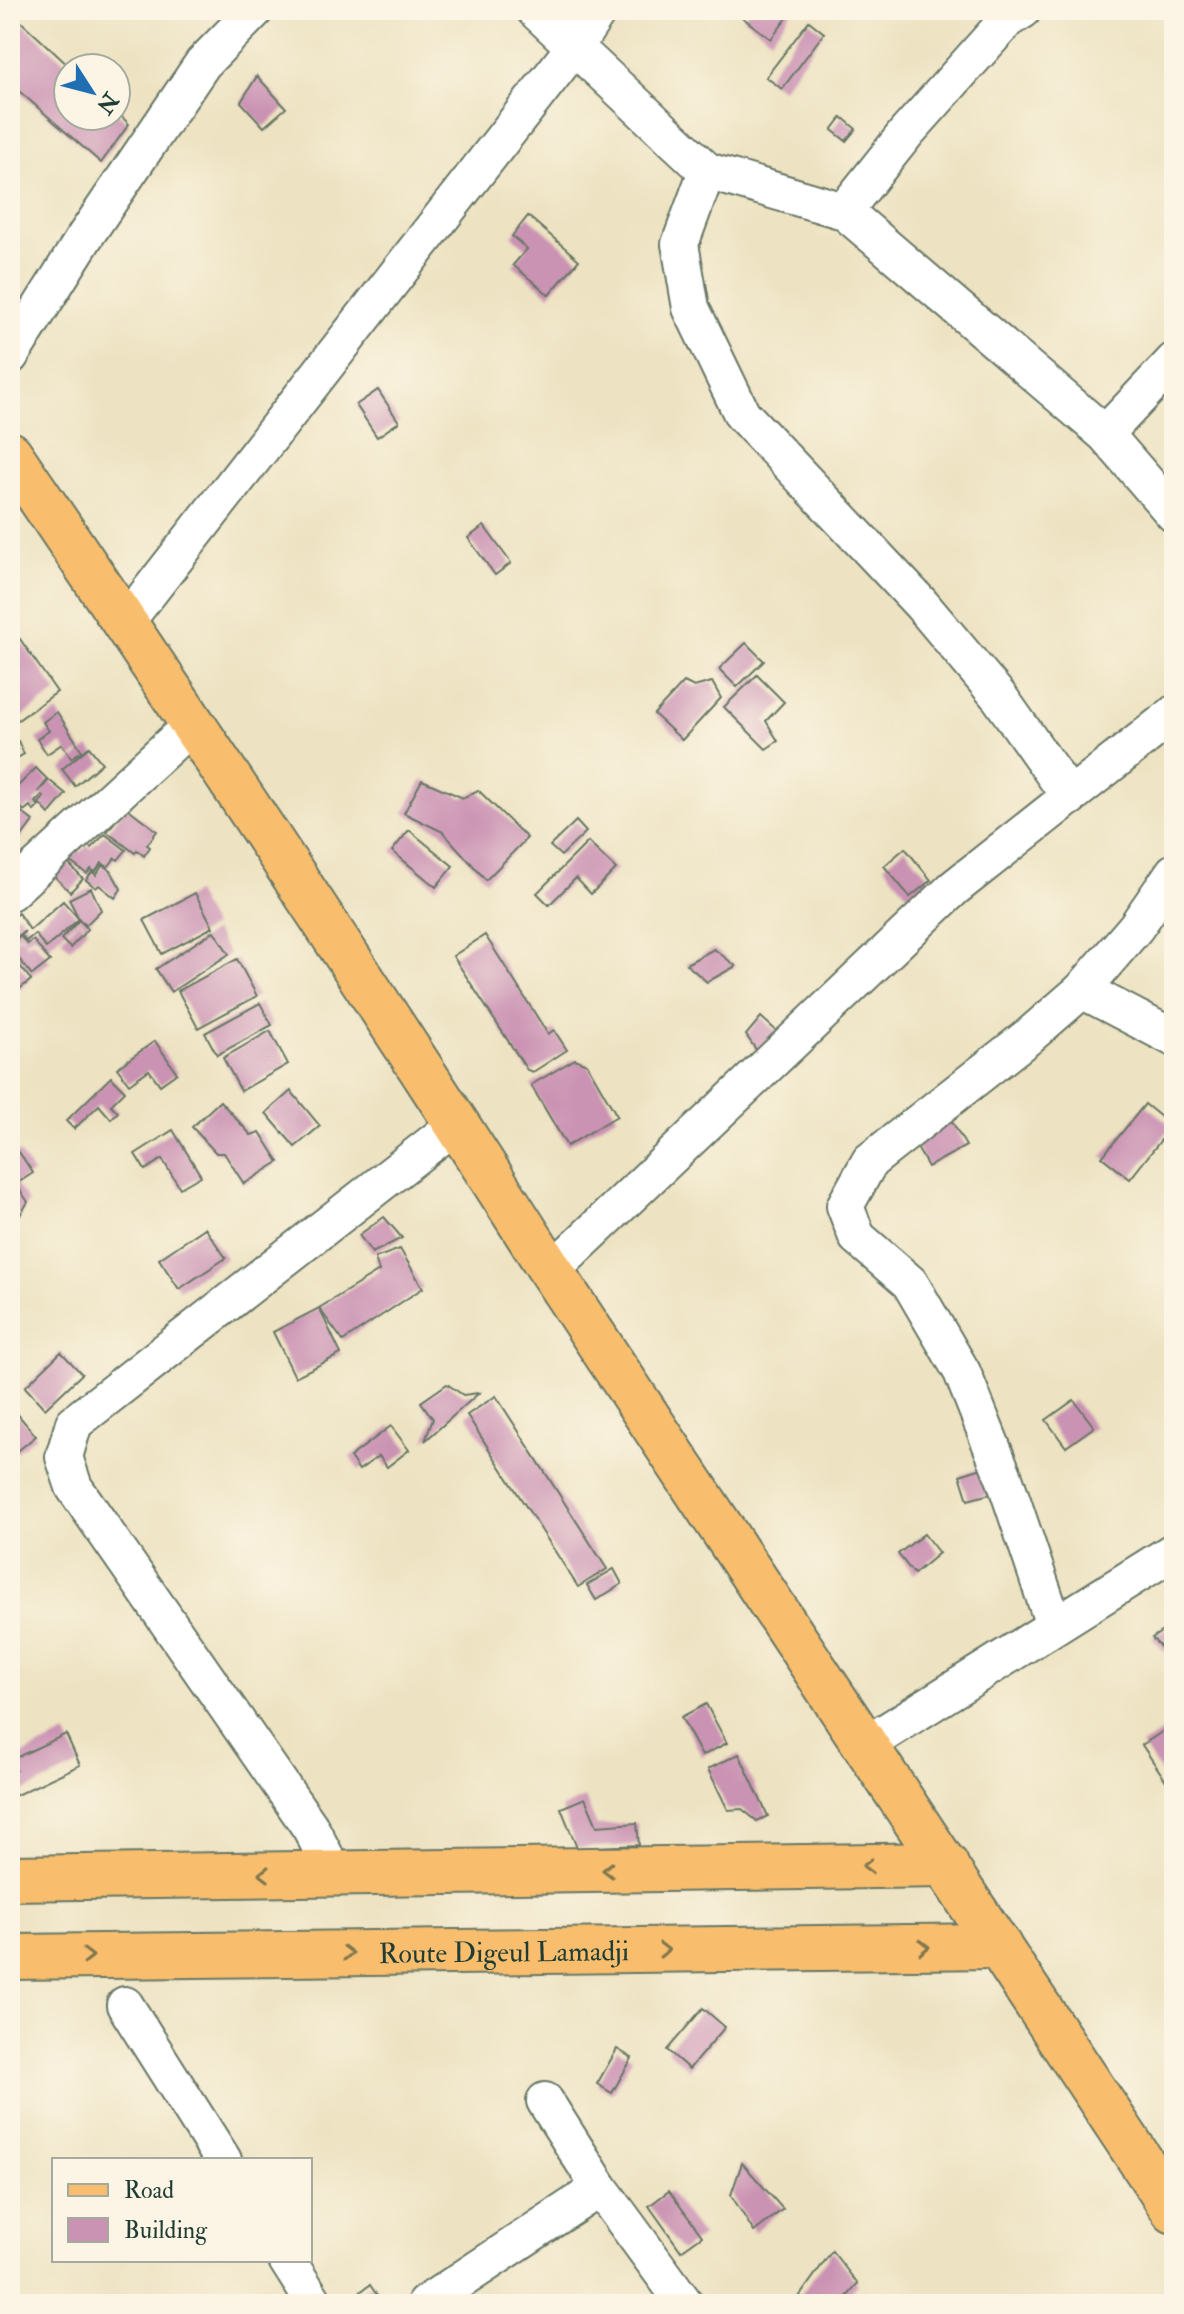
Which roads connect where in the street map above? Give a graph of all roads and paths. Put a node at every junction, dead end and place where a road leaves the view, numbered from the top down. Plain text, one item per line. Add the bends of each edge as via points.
1 (255, 10) edge
2 (535, 10) edge
3 (599, 10) edge
4 (1023, 10) edge
5 (575, 46) junction
6 (707, 171) junction
7 (844, 211) junction
8 (10, 356) edge
9 (1174, 361) edge
10 (1105, 434) junction
11 (10, 454) edge
12 (1174, 514) edge
13 (125, 623) junction
14 (1174, 714) edge
15 (193, 724) junction
16 (1070, 797) junction
17 (1174, 872) edge
18 (10, 892) edge
19 (1082, 990) junction
20 (1174, 1038) edge
21 (458, 1123) junction
22 (551, 1271) junction
23 (1174, 1551) edge
24 (1054, 1625) junction
25 (867, 1744) junction
26 (946, 1865) junction
27 (334, 1873) junction
28 (10, 1878) edge
29 (999, 1946) junction
30 (10, 1957) edge
31 (125, 2005) dead end
32 (545, 2101) dead end
33 (222, 2158) edge
34 (600, 2188) junction
35 (1174, 2211) edge
36 (288, 2262) edge
37 (315, 2304) edge
38 (425, 2304) edge
39 (685, 2304) edge

1 - 8 street via 203,63
2 - 5 street
3 - 5 street
4 - 7 street via 1007,20 907,132
5 - 6 street
5 - 13 street
6 - 7 street
6 - 16 street via 680,244 691,308 742,414 921,604 1000,698
7 - 10 street
9 - 10 street
10 - 12 street
11 - 13 main road
13 - 15 main road
14 - 16 street
15 - 18 street
15 - 21 main road
16 - 22 street via 954,888
17 - 19 street
19 - 20 street
19 - 24 street via 870,1161 845,1206 857,1237 910,1283 962,1372
21 - 22 main road
21 - 27 street via 74,1423 64,1457 88,1509 310,1827
22 - 25 main road
23 - 24 street
24 - 25 street
25 - 26 main road
26 -> 27 main road
26 - 29 main road
27 -> 28 main road
30 -> 29 main road, Route Digeul Lamadji
29 - 35 main road
31 - 33 street
32 - 34 street
34 - 38 street
34 - 39 street
36 - 37 street

